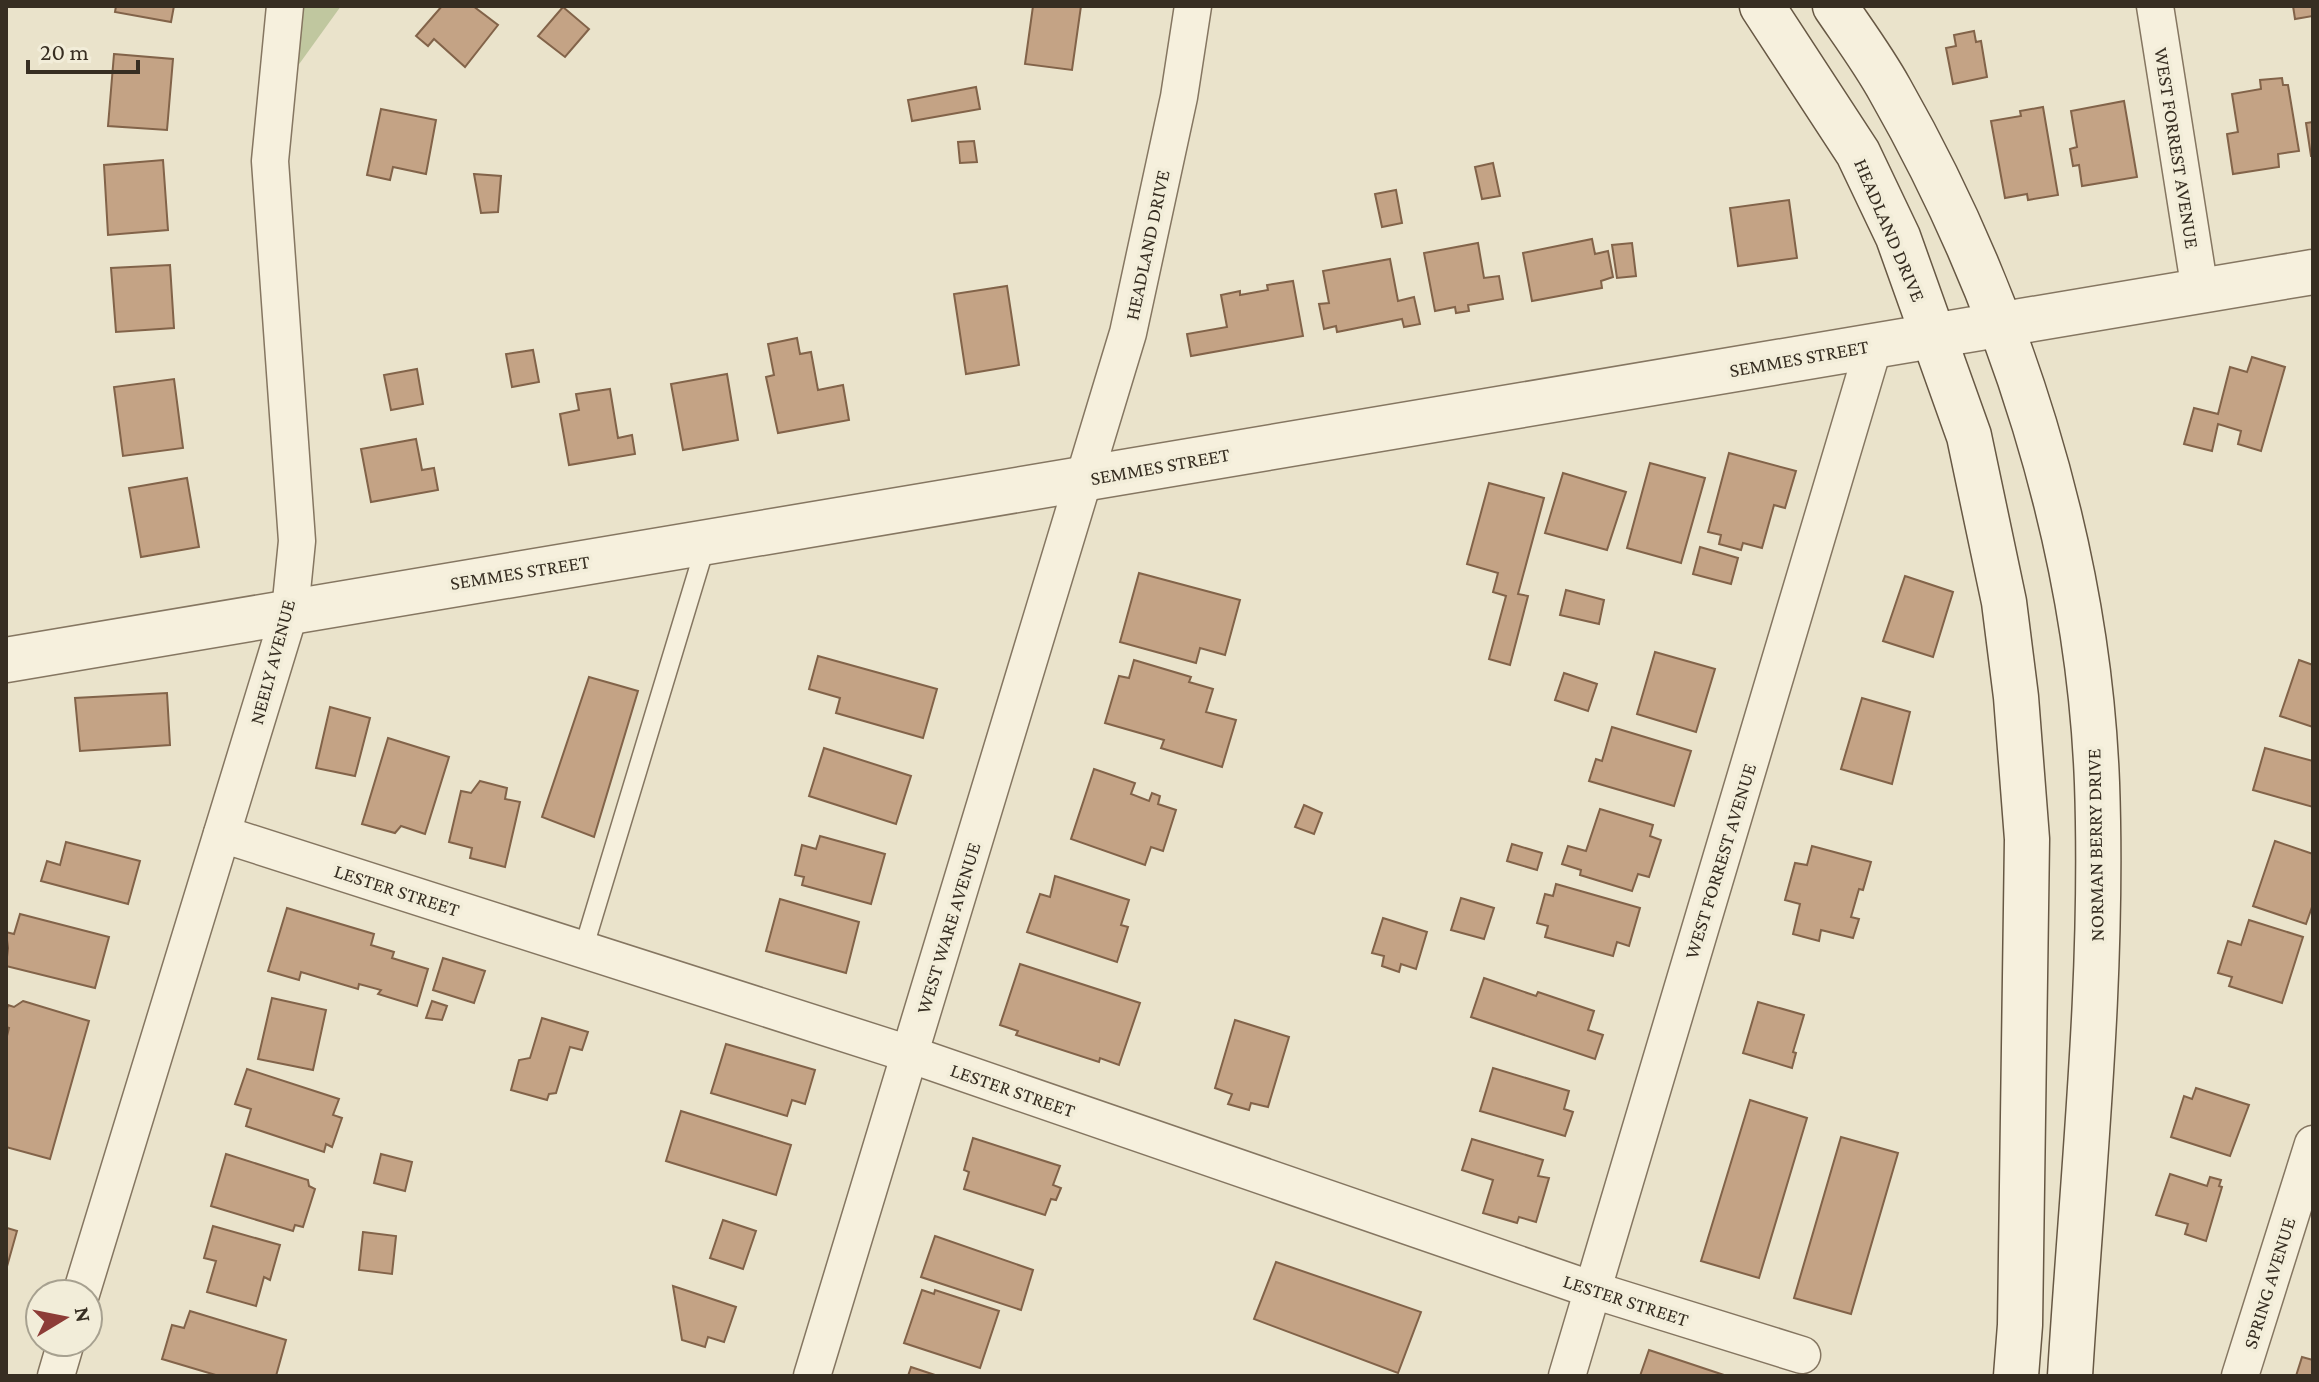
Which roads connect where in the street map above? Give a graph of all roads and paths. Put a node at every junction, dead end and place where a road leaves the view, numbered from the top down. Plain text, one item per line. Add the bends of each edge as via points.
1 (1193, 6) edge
2 (1762, 6) edge
3 (1835, 6) edge
4 (2155, 6) edge
5 (288, 9) edge
6 (2313, 272) edge
7 (2200, 291) junction
8 (2001, 324) junction
9 (1934, 335) junction
10 (1874, 345) junction
11 (1084, 479) junction
12 (707, 541) junction
13 (290, 611) junction
14 (6, 660) edge
15 (222, 834) junction
16 (583, 950) junction
17 (909, 1054) junction
18 (2313, 1144) edge
19 (86, 1278) edge
20 (1593, 1290) junction
21 (1802, 1355) dead end
22 (812, 1376) edge
23 (1567, 1376) edge
24 (2016, 1376) edge
25 (2070, 1376) edge
26 (2240, 1376) edge

1 - 11 street, HEADLAND DRIVE via 1179,97 1128,333
2 - 9 main road, HEADLAND DRIVE via 1858,153 1898,237
3 - 8 main road via 1889,88 1950,203
4 - 7 street, WEST FORREST AVENUE
5 - 13 street, NEELY AVENUE via 270,161 297,541
6 - 7 main road, SEMMES STREET
7 - 8 main road, SEMMES STREET
8 - 9 main road, SEMMES STREET
8 - 25 main road, NORMAN BERRY DRIVE via 2038,437 2067,552 2097,781 2097,937
9 - 10 main road, SEMMES STREET
9 - 24 main road via 1969,436 2004,602 2025,808
10 - 11 main road, SEMMES STREET
10 - 20 street, WEST FORREST AVENUE
11 - 12 main road, SEMMES STREET
11 - 17 street, WEST WARE AVENUE
12 - 13 main road, SEMMES STREET
12 - 16 lane
13 - 14 main road, SEMMES STREET
13 - 15 street, NEELY AVENUE
15 - 16 street, LESTER STREET
15 - 19 street, NEELY AVENUE
16 - 17 street, LESTER STREET
17 - 20 street, LESTER STREET
17 - 22 street, WEST WARE AVENUE
18 - 26 street, SPRING AVENUE
20 - 21 street, LESTER STREET
20 - 23 street, WEST FORREST AVENUE

